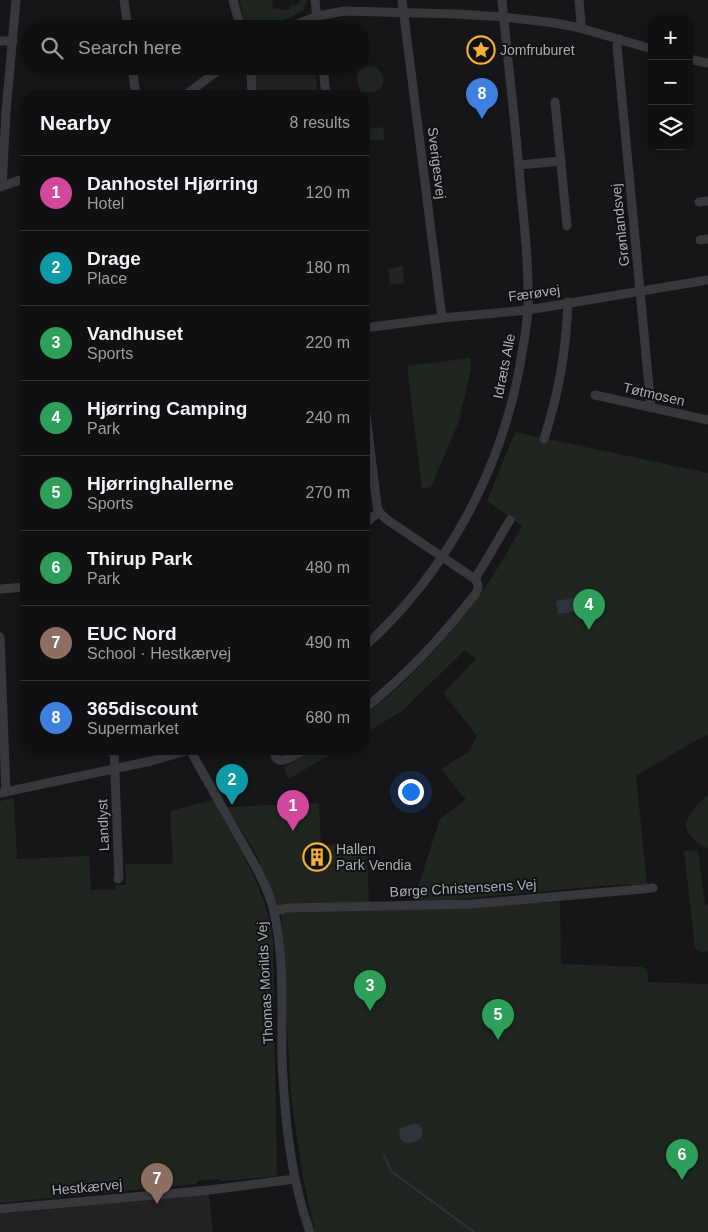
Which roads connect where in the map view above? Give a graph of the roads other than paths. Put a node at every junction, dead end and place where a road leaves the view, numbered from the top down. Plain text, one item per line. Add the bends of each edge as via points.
1 (16, 0) edge
2 (124, 0) edge
3 (233, 0) edge
4 (316, 0) edge
5 (402, 0) edge
6 (502, 0) edge
7 (579, 0) edge
8 (404, 12) junction
9 (318, 16) junction
10 (504, 17) junction
11 (127, 20) edge
12 (239, 20) edge
13 (308, 20) edge
14 (318, 20) edge
15 (580, 28) junction
16 (619, 39) junction
17 (0, 41) edge
18 (13, 41) junction
19 (648, 49) edge
20 (693, 60) edge
21 (708, 63) edge
22 (133, 75) edge
23 (214, 75) edge
24 (251, 75) edge
25 (324, 75) edge
26 (135, 90) edge
27 (197, 90) edge
28 (252, 90) edge
29 (325, 90) edge
30 (555, 102) dead end
31 (3, 112) edge
32 (560, 161) junction
33 (519, 165) junction
34 (20, 180) edge
35 (1, 186) edge
36 (567, 226) dead end
37 (708, 280) edge
38 (641, 291) junction
39 (568, 302) junction
40 (528, 310) junction
41 (442, 318) junction
42 (370, 327) edge
43 (595, 395) dead end
44 (651, 408) junction
45 (708, 420) edge
46 (544, 439) dead end
47 (370, 449) edge
48 (379, 512) junction
49 (370, 519) edge
50 (510, 520) dead end
51 (442, 557) junction
52 (475, 579) junction
53 (20, 587) edge
54 (0, 589) edge
55 (0, 637) edge
56 (370, 641) edge
57 (370, 704) edge
58 (114, 755) edge
59 (172, 755) edge
60 (195, 755) edge
61 (274, 755) edge
62 (294, 755) edge
63 (115, 769) junction
64 (3, 792) edge
65 (118, 879) dead end
66 (653, 888) dead end
67 (274, 911) junction
68 (295, 1179) junction
69 (0, 1209) edge
70 (310, 1232) edge

1 - 18 street
2 - 11 street
3 - 12 street
4 - 9 street
5 - 8 street, Sverigesvej
6 - 10 street, Idræts Alle
7 - 15 street
8 - 9 street via 344,11
8 - 10 street
8 - 41 street, Sverigesvej
9 - 13 street
9 - 14 street
10 - 15 street
10 - 33 street, Idræts Alle
15 - 16 street
16 - 19 street
16 - 38 street, Grønlandsvej via 617,46
17 - 18 street
18 - 31 street
20 - 21 street
22 - 26 street
23 - 27 street
24 - 28 street
25 - 29 street
30 - 32 street
31 - 35 street
32 - 33 street
32 - 36 street
33 - 40 street, Idræts Alle
34 - 35 street
37 - 38 street, Færøvej
38 - 39 street, Færøvej
38 - 44 street, Grønlandsvej
39 - 40 street, Færøvej
39 - 46 street via 561,376
40 - 41 street, Færøvej
40 - 51 street, Idræts Alle via 516,387 506,425 478,495
41 - 42 street, Færøvej
43 - 44 street, Tøtmosen
44 - 45 street, Tøtmosen
47 - 48 street
48 - 49 street
48 - 51 street
50 - 52 street
51 - 52 street
51 - 56 street, Idræts Alle via 420,587
52 - 57 street via 478,589 459,615 410,669
53 - 54 street
55 - 64 street
58 - 63 street, Landlyst
59 - 63 street
60 - 67 street, Thomas Morilds Vej via 257,869
61 - 62 street via 278,760
63 - 64 street
63 - 65 street, Landlyst
66 - 67 street, Børge Christensens Vej via 473,904 288,908
67 - 68 street, Thomas Morilds Vej via 279,937 285,1104
68 - 69 street, Hestkærvej
68 - 70 street, Thomas Morilds Vej

